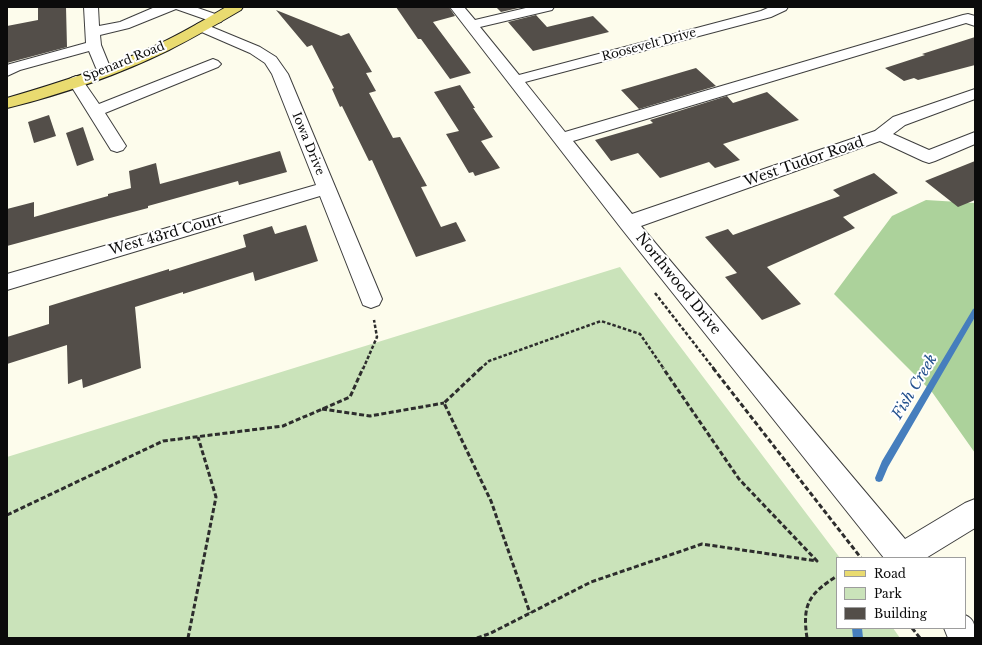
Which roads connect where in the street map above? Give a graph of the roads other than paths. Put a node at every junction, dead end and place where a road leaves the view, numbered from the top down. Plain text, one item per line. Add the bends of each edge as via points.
1 (91, 7) edge
2 (167, 7) edge
3 (182, 7) edge
4 (236, 7) edge
5 (457, 7) edge
6 (546, 7) edge
7 (782, 7) edge
8 (975, 22) edge
9 (209, 23) junction
10 (472, 24) junction
11 (93, 39) junction
12 (213, 64) dead end
13 (7, 71) edge
14 (104, 72) junction
15 (516, 80) junction
16 (76, 81) junction
17 (974, 95) edge
18 (7, 103) edge
19 (96, 110) junction
20 (881, 135) junction
21 (975, 138) edge
22 (562, 139) junction
23 (117, 146) dead end
24 (326, 188) junction
25 (628, 223) junction
26 (7, 282) edge
27 (371, 299) road end
28 (975, 513) edge
29 (902, 557) edge
30 (960, 629) edge
31 (967, 638) edge

1 - 11 street
2 - 11 street
3 - 9 street, Iowa Drive
4 - 9 main road, Spenard Road
5 - 10 street, Northwood Drive
6 - 10 street
7 - 15 street, Roosevelt Drive via 766,14
8 - 22 street via 968,18
9 - 14 main road, Spenard Road via 155,51
9 - 24 street, Iowa Drive via 271,60 280,74
10 - 15 street, Northwood Drive
11 - 13 street
11 - 14 street
12 - 19 street
14 - 16 main road, Spenard Road
15 - 22 street, Northwood Drive
16 - 18 main road, Spenard Road
16 - 19 street
17 - 20 street, West Tudor Road via 899,121
19 - 23 street
20 - 21 street via 929,157
20 - 25 street, West Tudor Road
22 - 25 street, Northwood Drive
24 - 26 street, West 43rd Court
24 - 27 street, Iowa Drive
25 - 29 street, Northwood Drive
28 - 29 street
30 - 31 street

